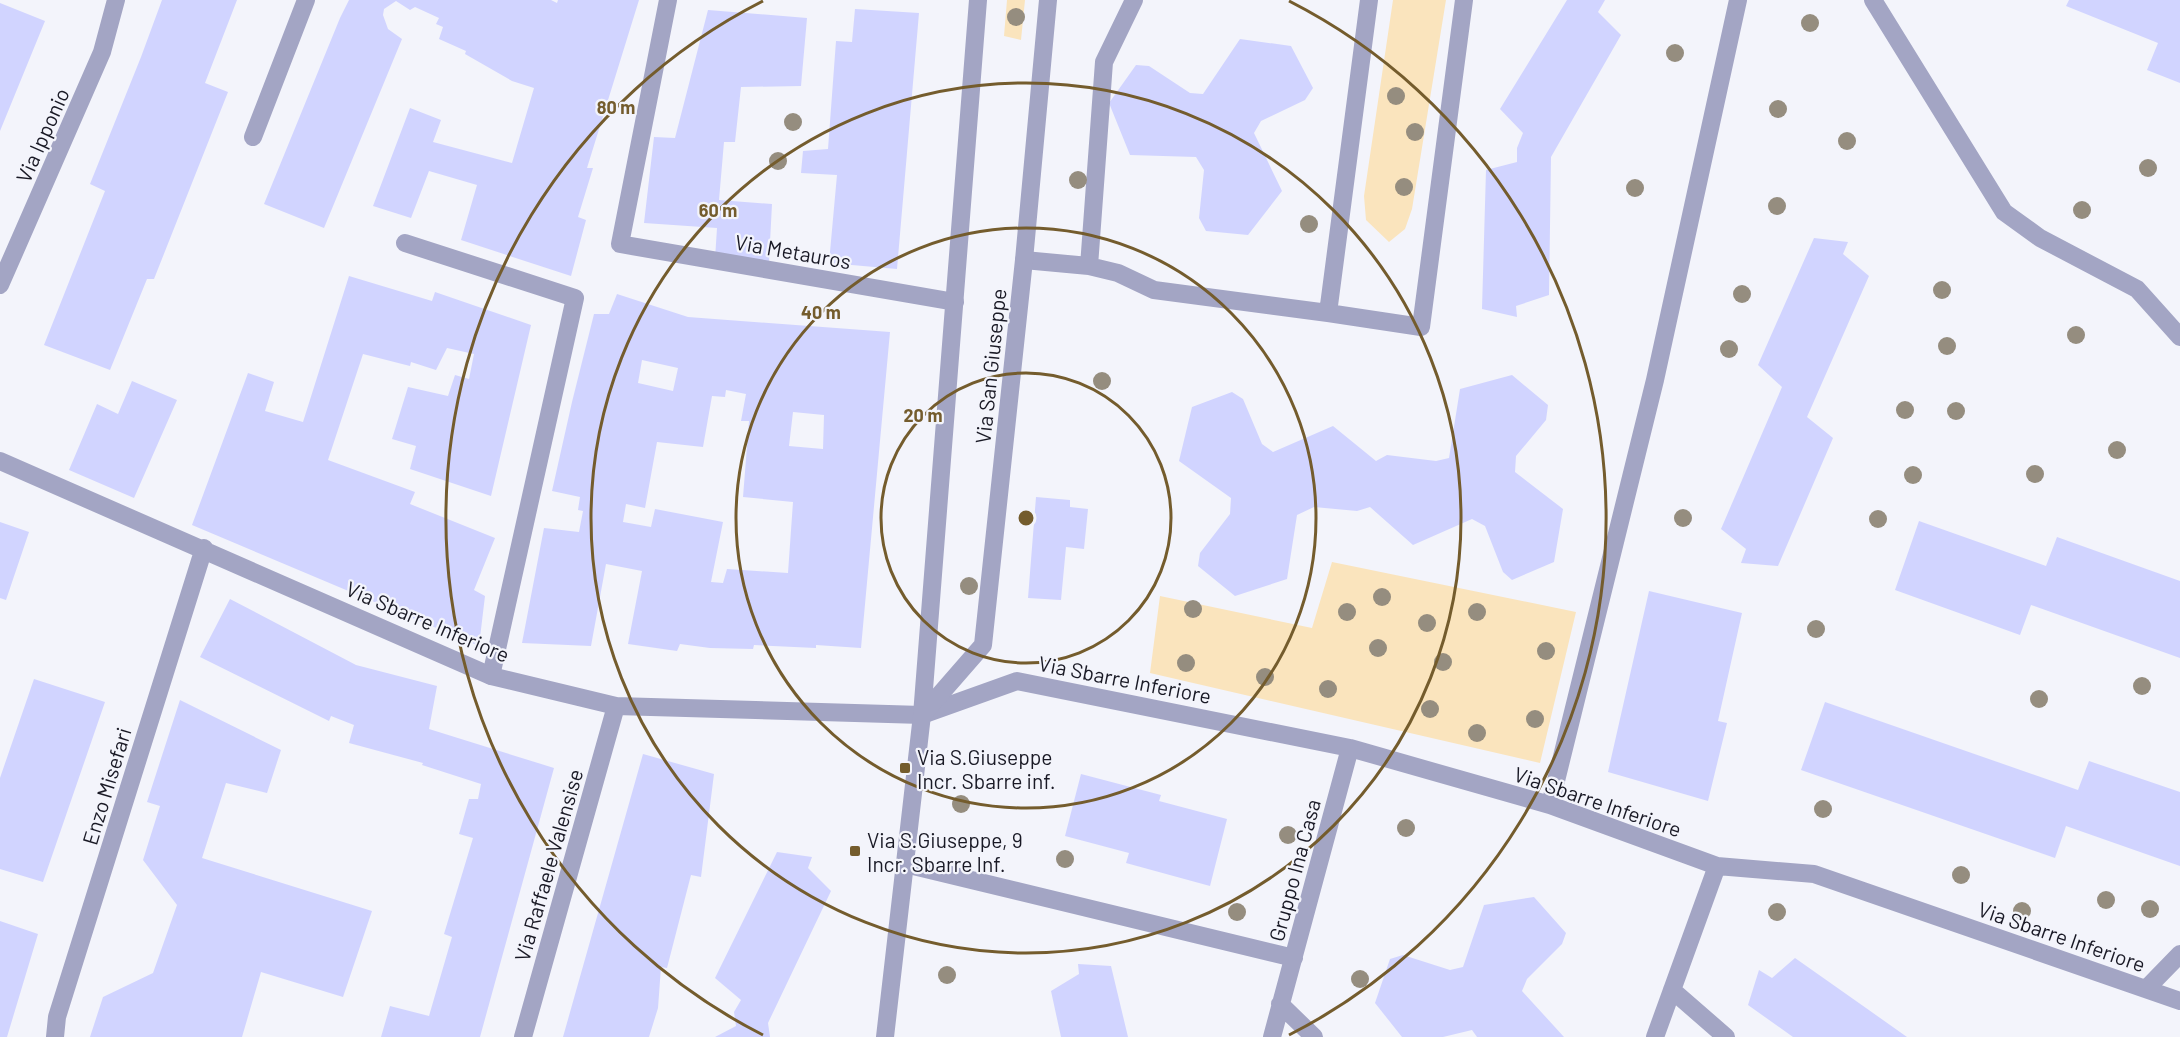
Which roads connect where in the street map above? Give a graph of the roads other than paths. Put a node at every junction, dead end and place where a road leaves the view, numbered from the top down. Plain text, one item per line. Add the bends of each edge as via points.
1 (116, 0) edge
2 (306, 0) edge
3 (668, 0) edge
4 (978, 0) edge
5 (1048, 0) edge
6 (1134, 0) edge
7 (1369, 0) edge
8 (1464, 0) edge
9 (1738, 0) edge
10 (1873, 0) edge
11 (254, 137) dead end
12 (405, 243) dead end
13 (1024, 260) junction
14 (1089, 266) junction
15 (0, 285) edge
16 (955, 302) junction
17 (1328, 313) junction
18 (2180, 336) edge
19 (0, 461) edge
20 (204, 548) junction
21 (491, 676) junction
22 (616, 706) junction
23 (922, 715) junction
24 (1350, 748) junction
25 (1550, 805) junction
26 (905, 864) junction
27 (1717, 866) junction
28 (2180, 954) edge
29 (1294, 958) junction
30 (2146, 989) junction
31 (1672, 990) junction
32 (2180, 1001) edge
33 (1281, 1004) junction
34 (55, 1037) edge
35 (523, 1037) edge
36 (885, 1037) edge
37 (1272, 1037) edge
38 (1314, 1037) edge
39 (1655, 1037) edge
40 (1726, 1037) edge

1 - 15 street, Via Ipponio via 102,52
2 - 11 street
3 - 16 street, Via Metauros via 620,244
4 - 16 street, Via San Giuseppe
5 - 13 street, Via San Giuseppe
6 - 14 street via 1104,62
7 - 17 street
8 - 17 street via 1421,327
9 - 25 street via 1655,380
10 - 18 street via 2004,212 2040,238 2137,289
12 - 21 street via 575,298
13 - 14 street
13 - 23 street, Via San Giuseppe via 983,645
14 - 17 street via 1118,273 1154,290
16 - 23 street, Via San Giuseppe
19 - 20 street, Via Sbarre Inferiore
20 - 21 street, Via Sbarre Inferiore
20 - 34 street, Enzo Misefari via 57,1017
21 - 22 street, Via Sbarre Inferiore
22 - 23 street, Via Sbarre Inferiore
22 - 35 street, Via Raffaele Valensise
23 - 24 street, Via Sbarre Inferiore via 1017,681
23 - 26 street, Via San Giuseppe
24 - 25 street, Via Sbarre Inferiore
24 - 29 street, Gruppo Ina Casa
25 - 27 street, Via Sbarre Inferiore
26 - 29 street
26 - 36 street, Via San Giuseppe
27 - 30 street, Via Sbarre Inferiore via 1814,874
27 - 31 street
28 - 30 street
29 - 33 street, Gruppo Ina Casa
30 - 32 street, Via Sbarre Inferiore
31 - 39 street
31 - 40 street
33 - 37 street, Gruppo Ina Casa
33 - 38 street

